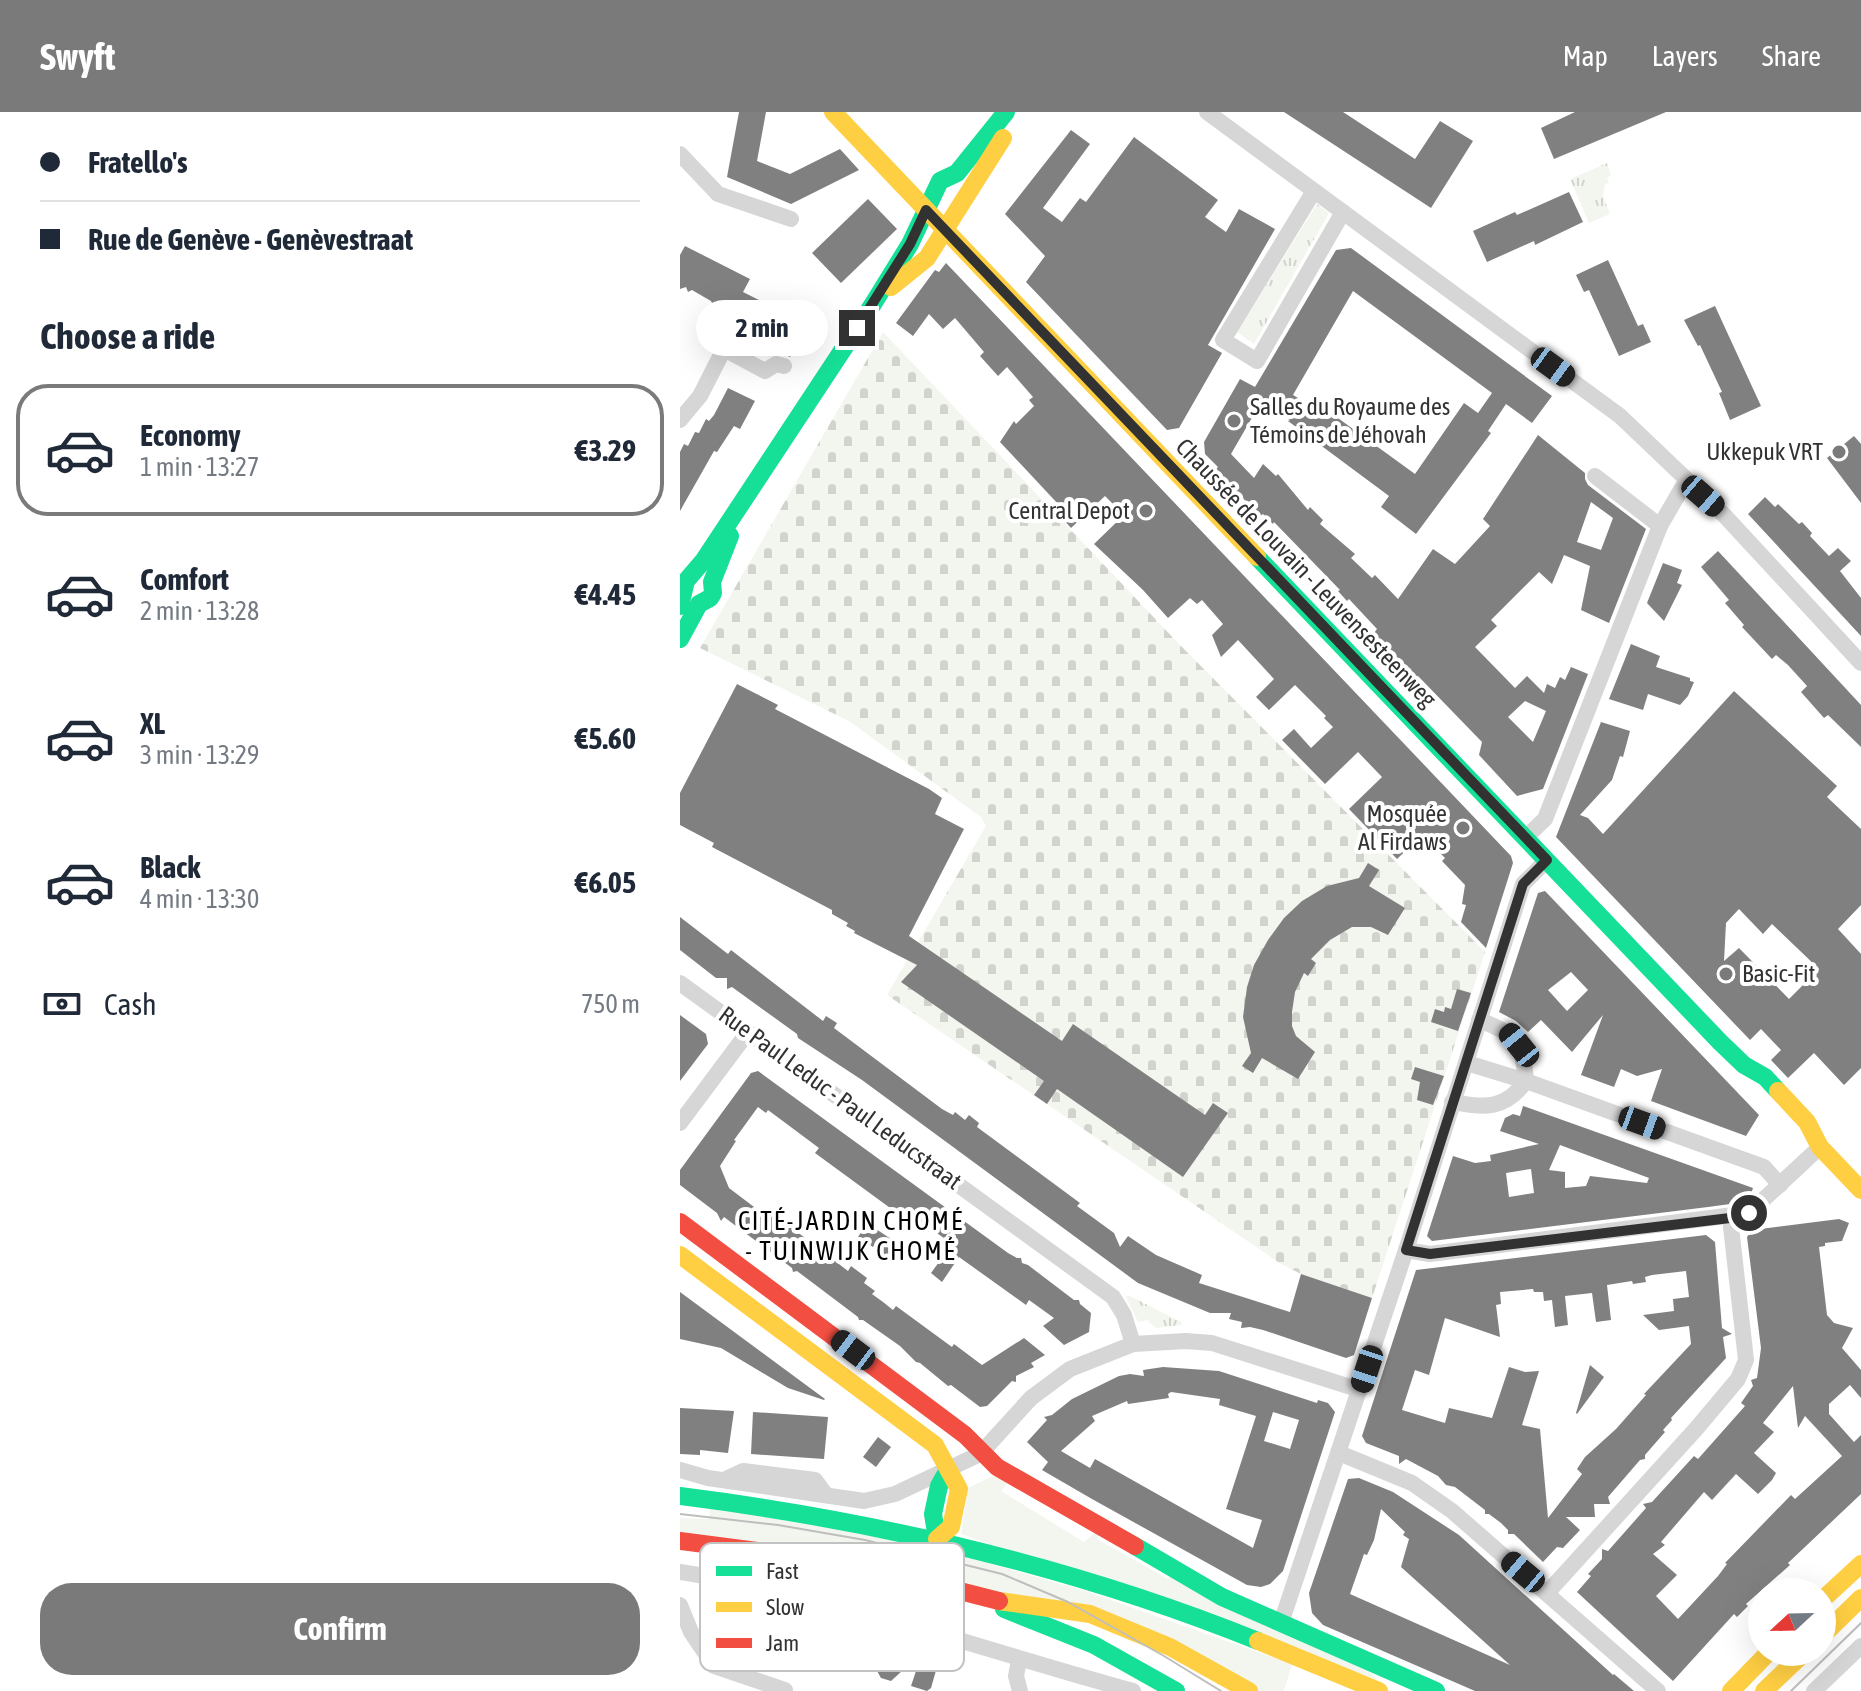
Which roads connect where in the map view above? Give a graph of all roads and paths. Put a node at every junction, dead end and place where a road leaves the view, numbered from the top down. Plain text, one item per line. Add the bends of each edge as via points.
1 (833, 112) edge
2 (1006, 112) edge
3 (1020, 112) edge
4 (1207, 112) edge
5 (680, 154) edge
6 (1314, 191) junction
7 (926, 210) junction
8 (1343, 212) junction
9 (791, 219) dead end
10 (945, 229) junction
11 (875, 301) junction
12 (784, 366) dead end
13 (680, 420) edge
14 (1595, 476) dead end
15 (1686, 481) junction
16 (741, 505) junction
17 (1660, 526) junction
18 (687, 590) edge
19 (680, 639) edge
20 (1861, 663) edge
21 (1525, 838) junction
22 (1547, 860) junction
23 (680, 983) edge
24 (1479, 1020) junction
25 (748, 1032) junction
26 (1467, 1063) junction
27 (1526, 1081) junction
28 (1452, 1102) junction
29 (680, 1123) edge
30 (1820, 1147) junction
31 (1780, 1185) junction
32 (1861, 1190) edge
33 (1730, 1218) junction
34 (680, 1222) edge
35 (1406, 1250) junction
36 (680, 1255) edge
37 (1133, 1344) junction
38 (1360, 1390) junction
39 (1339, 1453) junction
40 (980, 1454) junction
41 (680, 1470) edge
42 (948, 1470) junction
43 (680, 1496) edge
44 (937, 1539) junction
45 (680, 1541) edge
46 (936, 1543) edge
47 (952, 1543) edge
48 (700, 1544) edge
49 (964, 1546) edge
50 (1861, 1564) edge
51 (680, 1572) edge
52 (700, 1575) edge
53 (1836, 1587) edge
54 (1548, 1592) junction
55 (964, 1593) edge
56 (1861, 1598) edge
57 (988, 1600) junction
58 (680, 1605) edge
59 (1836, 1622) edge
60 (1281, 1623) junction
61 (964, 1642) edge
62 (700, 1645) edge
63 (1861, 1646) edge
64 (1019, 1660) junction
65 (1755, 1666) edge
66 (1790, 1666) edge
67 (1384, 1669) junction
68 (729, 1671) edge
69 (785, 1690) edge
70 (1020, 1691) edge
71 (1133, 1691) edge
72 (1176, 1691) edge
73 (1249, 1691) edge
74 (1379, 1691) edge
75 (1390, 1691) edge
76 (1436, 1691) edge
77 (1658, 1691) edge
78 (1731, 1691) edge
79 (1764, 1691) edge
80 (1814, 1691) edge

1 - 7 main road, Chaussée de Louvain - Leuvensesteenweg
2 - 7 main road via 957,173 940,181
3 - 10 main road
4 - 6 street
5 - 9 street via 718,194
6 - 8 street
6 - 8 street via 1223,340 1257,361
7 - 10 main road, Chaussée de Louvain - Leuvensesteenweg
7 - 11 main road
8 - 15 street via 1620,416
10 - 11 main road via 919,268
10 - 21 main road, Chaussée de Louvain - Leuvensesteenweg
11 - 16 main road
12 - 13 street via 765,371 724,349 700,396
14 - 17 street
15 - 17 street
15 - 20 street
16 - 18 main road
16 - 18 main road via 712,582 704,573
17 - 21 street via 1545,819
18 - 19 main road
21 - 22 main road, Chaussée de Louvain - Leuvensesteenweg
22 - 24 street via 1523,884
22 - 30 main road, Chaussée de Louvain - Leuvensesteenweg via 1744,1065 1797,1132
23 - 25 street, Rue Paul Leduc - Paul Leducstraat
24 - 26 street
24 - 27 street via 1507,1031 1519,1045
25 - 29 street
25 - 37 street, Rue Paul Leduc - Paul Leducstraat via 1113,1297
26 - 27 street
26 - 28 street
27 - 28 street via 1518,1092 1483,1108
27 - 31 street via 1764,1167
28 - 35 street
30 - 31 street
30 - 32 main road, Chaussée de Louvain - Leuvensesteenweg
31 - 33 street via 1749,1213
33 - 35 street via 1430,1254
33 - 54 street via 1746,1360 1738,1379
34 - 40 main road via 965,1435
35 - 38 street
36 - 42 main road via 924,1436
37 - 38 street via 1212,1343
37 - 40 street via 1050,1382
38 - 39 street
39 - 54 street via 1412,1483
39 - 60 street
40 - 42 street
40 - 60 main road via 996,1469 1222,1597
41 - 42 street via 864,1501 895,1494
42 - 44 main road via 933,1514
43 - 44 main road via 815,1513
44 - 46 main road
44 - 47 main road
45 - 48 main road
49 - 74 main road via 1173,1609
50 - 53 main road
51 - 52 street
54 - 77 street
55 - 57 main road
56 - 59 main road
57 - 72 main road via 1094,1645
57 - 73 main road via 1090,1614 1170,1647
58 - 62 street
60 - 67 main road
61 - 64 street
63 - 80 street
64 - 70 street
64 - 71 street
65 - 78 main road
66 - 79 main road
67 - 75 main road
67 - 76 main road
68 - 69 street

